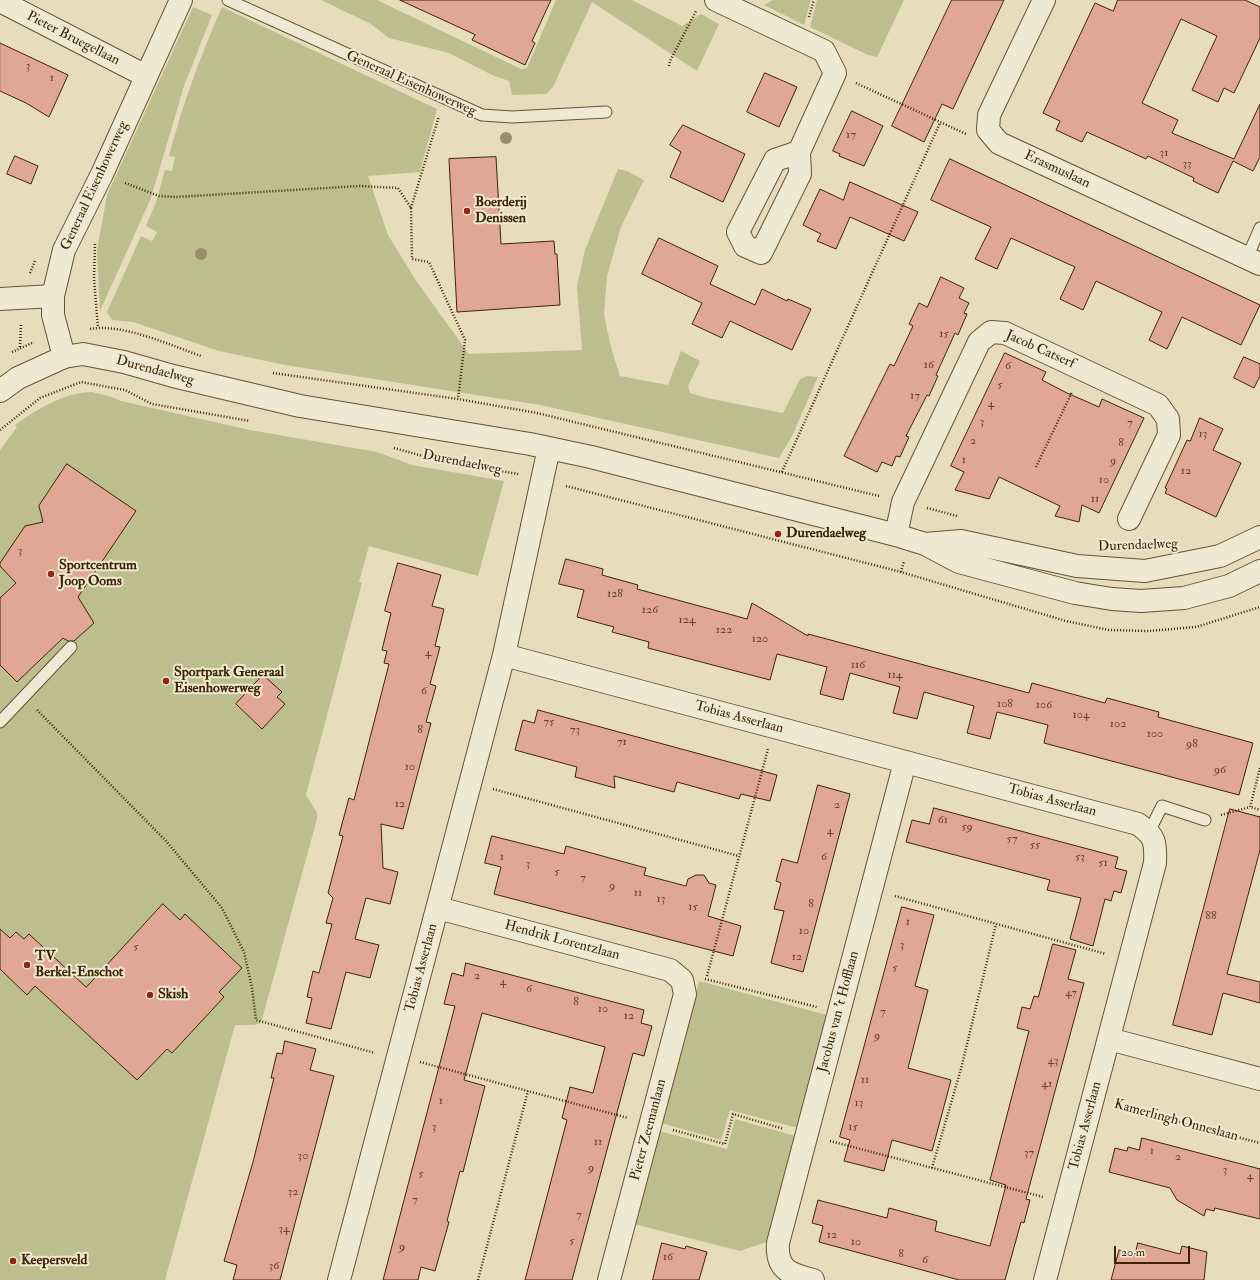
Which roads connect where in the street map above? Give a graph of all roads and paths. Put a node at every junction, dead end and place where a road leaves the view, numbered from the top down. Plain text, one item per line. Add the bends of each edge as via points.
1 (181, 0) edge
2 (228, 0) edge
3 (1044, 0) edge
4 (0, 1) edge
5 (707, 3) edge
6 (669, 66) dead end
7 (836, 74) junction
8 (146, 76) junction
9 (444, 100) junction
10 (606, 112) dead end
11 (940, 122) junction
12 (988, 130) junction
13 (799, 152) dead end
14 (102, 174) junction
15 (411, 208) junction
16 (1260, 228) edge
17 (95, 237) dead end
18 (1253, 261) edge
19 (53, 296) junction
20 (0, 299) edge
21 (64, 357) junction
22 (203, 357) dead end
23 (1082, 370) junction
24 (266, 372) dead end
25 (0, 391) edge
26 (458, 399) junction
27 (252, 421) dead end
28 (0, 430) edge
29 (387, 446) dead end
30 (548, 448) junction
31 (1036, 467) dead end
32 (782, 472) junction
33 (542, 480) junction
34 (903, 502) junction
35 (958, 516) dead end
36 (1129, 519) dead end
37 (896, 535) junction
38 (1259, 540) edge
39 (925, 544) junction
40 (1260, 571) edge
41 (1259, 609) edge
42 (71, 647) dead end
43 (504, 655) junction
44 (24, 697) junction
45 (0, 722) edge
46 (774, 727) junction
47 (905, 762) junction
48 (1260, 768) edge
49 (471, 784) junction
50 (1250, 807) junction
51 (1260, 810) edge
52 (1205, 820) joint
53 (1149, 832) junction
54 (739, 856) junction
55 (871, 889) junction
56 (438, 908) junction
57 (996, 924) junction
58 (1130, 960) junction
59 (706, 979) junction
60 (682, 980) junction
61 (839, 1013) junction
62 (1109, 1039) junction
63 (398, 1058) junction
64 (1260, 1079) edge
65 (528, 1091) junction
66 (1093, 1100) junction
67 (651, 1124) junction
68 (806, 1135) junction
69 (1260, 1143) edge
70 (932, 1168) junction
71 (1066, 1203) junction
72 (339, 1280) edge
73 (478, 1280) edge
74 (609, 1280) edge
75 (813, 1280) edge
76 (1045, 1280) edge

1 - 8 street, Generaal Eisenhowerweg
2 - 9 lane, Generaal Eisenhowerweg
3 - 12 street via 989,115
4 - 8 street, Pieter Bruegellaan
5 - 6 path
5 - 7 street via 824,51
7 - 11 path
7 - 13 street
8 - 14 street, Generaal Eisenhowerweg
9 - 10 lane, Generaal Eisenhowerweg via 482,115
9 - 15 path
11 - 12 path via 967,135
11 - 32 path
12 - 18 street, Erasmuslaan via 999,143
14 - 15 path via 160,196 176,197 360,186 398,188
14 - 19 street, Generaal Eisenhowerweg via 64,250
15 - 26 path via 412,259 429,262 465,340
16 - 18 lane
17 - 22 path, Durendaelweg via 94,279 99,328 140,335
19 - 20 street
19 - 21 street, Generaal Eisenhowerweg via 53,315
21 - 25 street via 18,378
21 - 30 street, Durendaelweg via 83,354 300,406
23 - 31 path
23 - 34 street, Jacob Catserf via 1005,333 991,332 979,342
23 - 36 street, Jacob Catserf via 1158,405 1168,419 1169,435
24 - 26 path
26 - 32 path via 574,421
27 - 28 path, Durendaelweg via 152,404 125,390 81,382 40,398
29 - 33 path, Durendaelweg via 437,460
30 - 33 street, Tobias Asserlaan
30 - 37 street, Durendaelweg
32 - 34 path
33 - 41 path, Durendaelweg via 900,572 1066,621 1109,630 1149,631 1196,627
33 - 43 street, Tobias Asserlaan
34 - 35 path
34 - 37 street, Jacob Catserf
37 - 39 street, Durendaelweg
38 - 39 street, Durendaelweg via 1220,556 1145,571 1077,566 961,541
39 - 40 street, Durendaelweg via 959,562 1075,593 1112,599 1141,601 1184,598 1229,586
42 - 44 lane
43 - 46 street, Tobias Asserlaan
43 - 49 street, Tobias Asserlaan
44 - 45 lane
44 - 63 path via 166,841 222,908 244,952 256,1020
46 - 47 street, Tobias Asserlaan
46 - 54 path
47 - 53 street, Tobias Asserlaan via 1138,824
47 - 55 street, Jacobus van 't Hofflaan
48 - 50 path
49 - 54 path
49 - 56 street, Tobias Asserlaan
50 - 51 path
50 - 52 path
52 - 53 lane via 1162,806
53 - 58 street, Tobias Asserlaan via 1156,845 1156,863
54 - 59 path
55 - 57 path
55 - 61 street, Jacobus van 't Hofflaan
56 - 60 street, Hendrik Lorentzlaan via 670,970
56 - 63 street, Tobias Asserlaan
57 - 58 path
57 - 70 path via 961,1069
58 - 62 street, Tobias Asserlaan
59 - 60 path via 693,975
59 - 61 path
60 - 67 street, Pieter Zeemanlaan via 685,994
61 - 68 street, Jacobus van 't Hofflaan
62 - 64 street
62 - 66 street, Tobias Asserlaan
63 - 65 path
63 - 72 street, Tobias Asserlaan
65 - 67 path
65 - 73 path
66 - 69 path, Kamerlingh Onneslaan
66 - 71 street, Tobias Asserlaan
67 - 68 path via 724,1144 733,1114
67 - 74 street, Pieter Zeemanlaan
68 - 70 path
68 - 75 street, Jacobus van 't Hofflaan via 777,1254 787,1271
70 - 71 path
71 - 76 street, Tobias Asserlaan

